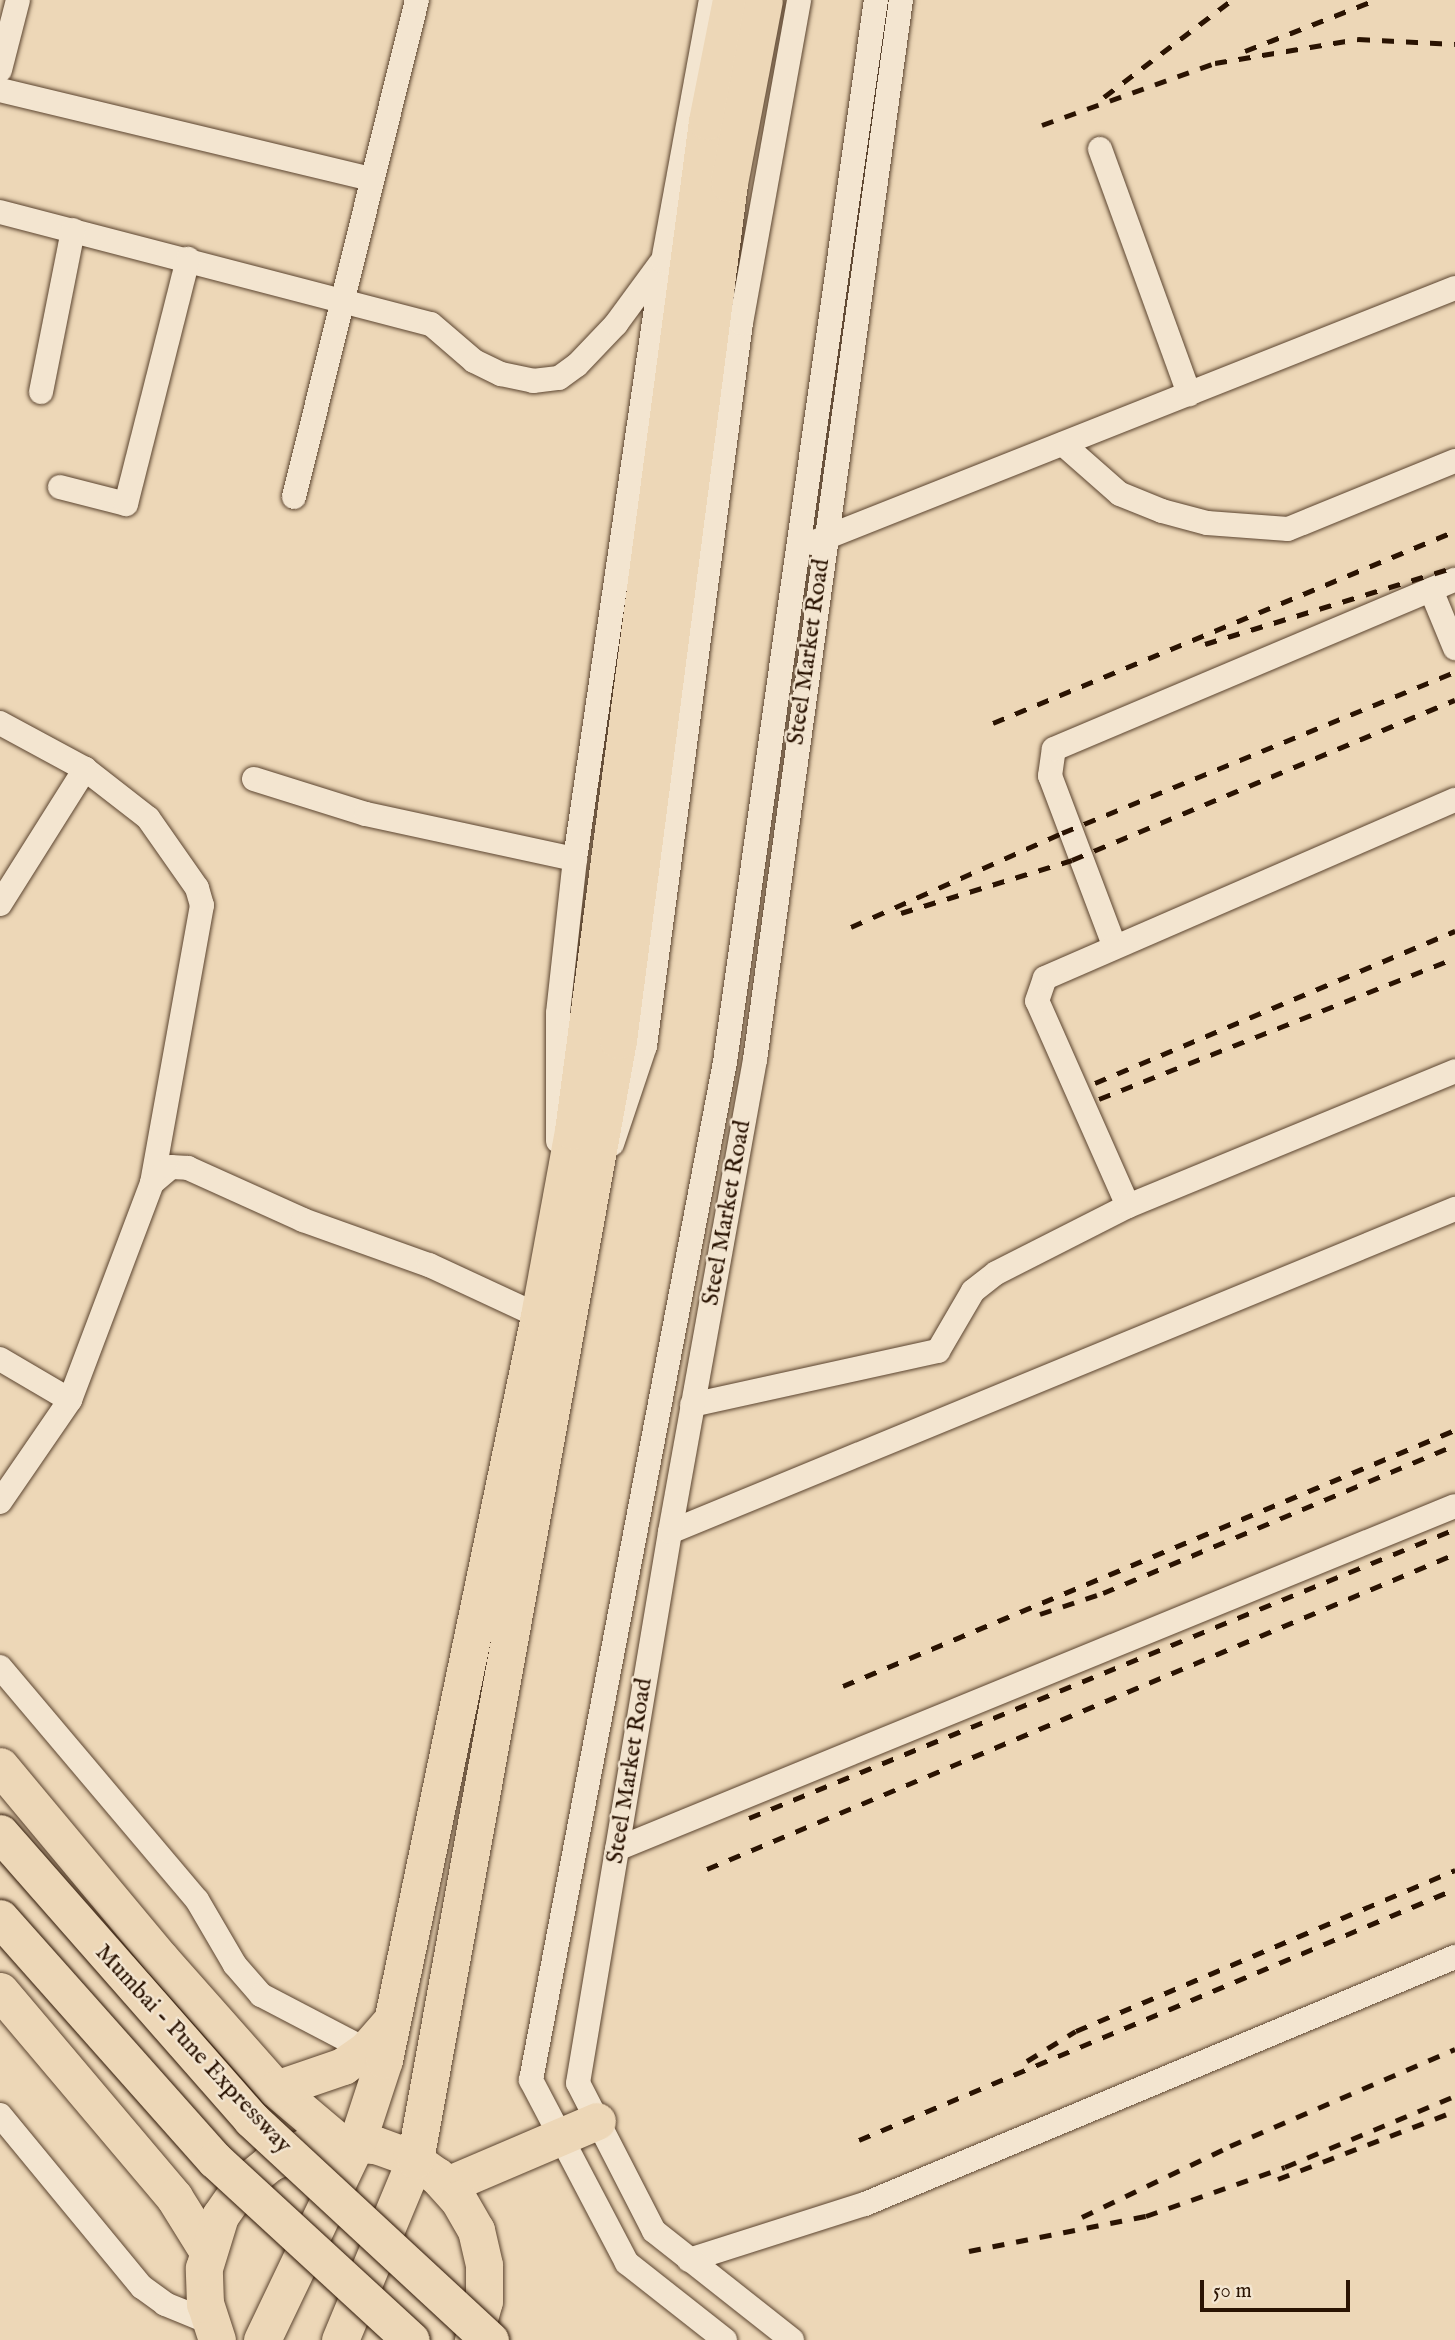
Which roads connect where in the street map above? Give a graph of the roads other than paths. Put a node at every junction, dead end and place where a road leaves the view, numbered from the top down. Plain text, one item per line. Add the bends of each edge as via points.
1 (18, 0) edge
2 (417, 0) edge
3 (711, 0) edge
4 (731, 0) edge
5 (764, 0) edge
6 (799, 0) edge
7 (876, 0) edge
8 (901, 0) edge
9 (0, 70) edge
10 (0, 90) edge
11 (1100, 149) dead end
12 (370, 179) junction
13 (0, 212) edge
14 (73, 230) junction
15 (188, 258) junction
16 (663, 261) junction
17 (1455, 288) edge
18 (341, 298) junction
19 (41, 392) dead end
20 (1189, 394) junction
21 (1063, 444) junction
22 (1455, 461) edge
23 (60, 487) dead end
24 (293, 497) dead end
25 (824, 539) junction
26 (797, 548) junction
27 (1455, 580) edge
28 (1431, 590) junction
29 (1455, 649) edge
30 (0, 723) edge
31 (85, 769) junction
32 (254, 779) dead end
33 (1455, 800) edge
34 (575, 859) junction
35 (0, 904) edge
36 (1114, 945) junction
37 (1455, 1071) edge
38 (152, 1183) junction
39 (1128, 1206) junction
40 (573, 1208) junction
41 (1455, 1209) edge
42 (539, 1316) junction
43 (0, 1359) edge
44 (70, 1400) junction
45 (692, 1405) junction
46 (0, 1502) edge
47 (1455, 1506) edge
48 (670, 1532) junction
49 (0, 1667) edge
50 (0, 1766) edge
51 (0, 1833) edge
52 (617, 1849) junction
53 (0, 1918) edge
54 (1455, 1957) edge
55 (0, 1991) edge
56 (392, 2020) junction
57 (366, 2050) junction
58 (276, 2089) junction
59 (0, 2115) edge
60 (597, 2121) junction
61 (561, 2137) junction
62 (348, 2142) junction
63 (415, 2160) junction
64 (447, 2185) junction
65 (207, 2250) junction
66 (689, 2260) junction
67 (213, 2331) edge
68 (262, 2340) edge
69 (340, 2340) edge
70 (411, 2340) edge
71 (472, 2340) edge
72 (490, 2340) edge
73 (726, 2340) edge
74 (792, 2340) edge

1 - 9 street
2 - 12 street
3 - 16 street
4 - 40 highway via 707,121 573,1131
5 - 40 highway via 729,183 618,1040
6 - 40 street via 741,323 645,1045
7 - 26 street, Steel Market Road
8 - 25 street, Steel Market Road
10 - 12 street
11 - 20 street
12 - 18 street
13 - 14 street
14 - 15 street
14 - 19 street
15 - 18 street
15 - 23 street via 126,504
16 - 18 street via 616,324 559,378 533,381 500,374 474,361 431,324
16 - 34 street
17 - 20 street
18 - 24 street
20 - 21 street
21 - 22 street via 1120,494 1162,511 1207,523 1288,529
21 - 25 street
25 - 26 street
25 - 45 street, Steel Market Road via 755,1060
26 - 61 street, Steel Market Road via 725,1062 531,2080
27 - 28 street
28 - 29 street
28 - 36 street via 1054,749 1049,776
30 - 31 street
31 - 35 street
31 - 38 street via 148,818 197,888 202,905
32 - 34 street via 366,814
33 - 36 street
34 - 40 street via 558,1013
36 - 39 street via 1045,978 1037,1002
37 - 39 street
38 - 42 street via 171,1167 188,1168 303,1220 461,1279
38 - 44 street
39 - 45 street via 996,1273 973,1291 938,1351
40 - 42 highway
40 - 63 highway
41 - 48 street
42 - 56 highway
43 - 44 street
44 - 46 street
45 - 48 street, Steel Market Road
47 - 52 street
48 - 52 street, Steel Market Road
49 - 57 street via 197,1900 235,1965 261,1995
50 - 58 highway
51 - 72 highway, Mumbai - Pune Expressway, bridge via 251,2119
52 - 60 street, Steel Market Road via 578,2083
53 - 70 highway, bridge via 215,2160
54 - 66 street via 864,2204
55 - 65 highway via 174,2197
56 - 57 highway
56 - 62 highway
57 - 58 highway via 318,2077
58 - 62 highway
59 - 67 street via 142,2287
60 - 61 highway
60 - 66 street, Steel Market Road via 654,2231
61 - 64 highway
61 - 73 street, Steel Market Road via 627,2263
62 - 63 highway
62 - 65 highway via 286,2154 254,2173 220,2216
62 - 68 highway
63 - 64 highway
63 - 69 highway
64 - 71 highway via 476,2230 484,2265 484,2301
65 - 67 highway via 204,2286
66 - 74 street, Steel Market Road

